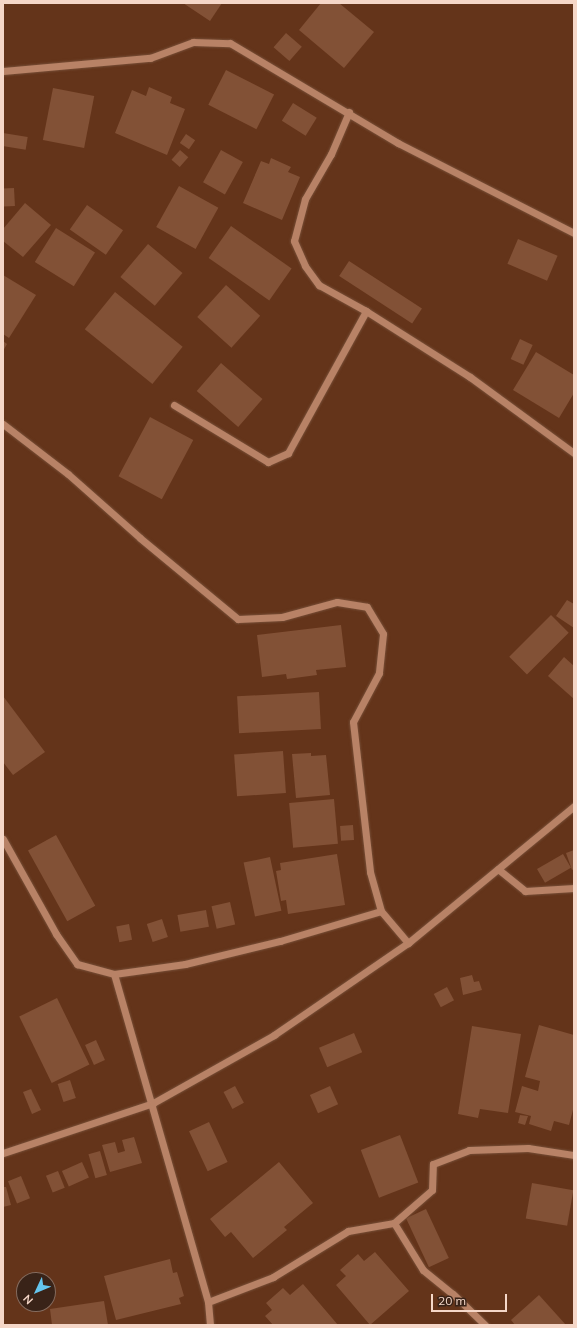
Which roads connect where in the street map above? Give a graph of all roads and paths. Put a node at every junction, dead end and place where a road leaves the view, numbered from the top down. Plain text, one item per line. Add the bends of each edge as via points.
1 (3, 71) edge
2 (349, 112) junction
3 (574, 234) edge
4 (366, 311) junction
5 (174, 405) dead end
6 (3, 424) edge
7 (574, 453) edge
8 (574, 806) edge
9 (3, 840) edge
10 (498, 869) junction
11 (574, 888) edge
12 (381, 911) junction
13 (408, 943) junction
14 (114, 974) junction
15 (153, 1103) junction
16 (3, 1154) edge
17 (574, 1156) edge
18 (394, 1223) junction
19 (208, 1302) junction
20 (210, 1325) edge
21 (485, 1325) edge

1 - 2 street via 150,58 193,42 230,43
2 - 3 street via 398,143
2 - 4 street via 331,154 305,199 294,241 305,266 319,285
4 - 5 street via 288,452 268,462
4 - 7 street via 512,406
6 - 12 street via 68,474 238,619 282,617 337,602 367,607 383,634 379,673 353,722 370,872
8 - 10 street
9 - 14 street via 56,934 77,964
10 - 11 street via 525,891
10 - 13 street
12 - 13 street
12 - 14 street via 280,941 192,962
13 - 15 street via 274,1035
14 - 15 street
15 - 16 street
15 - 19 street
17 - 18 street via 528,1148 469,1150 433,1164 432,1190
18 - 19 street via 348,1231 273,1277
18 - 21 street via 423,1270
19 - 20 street

